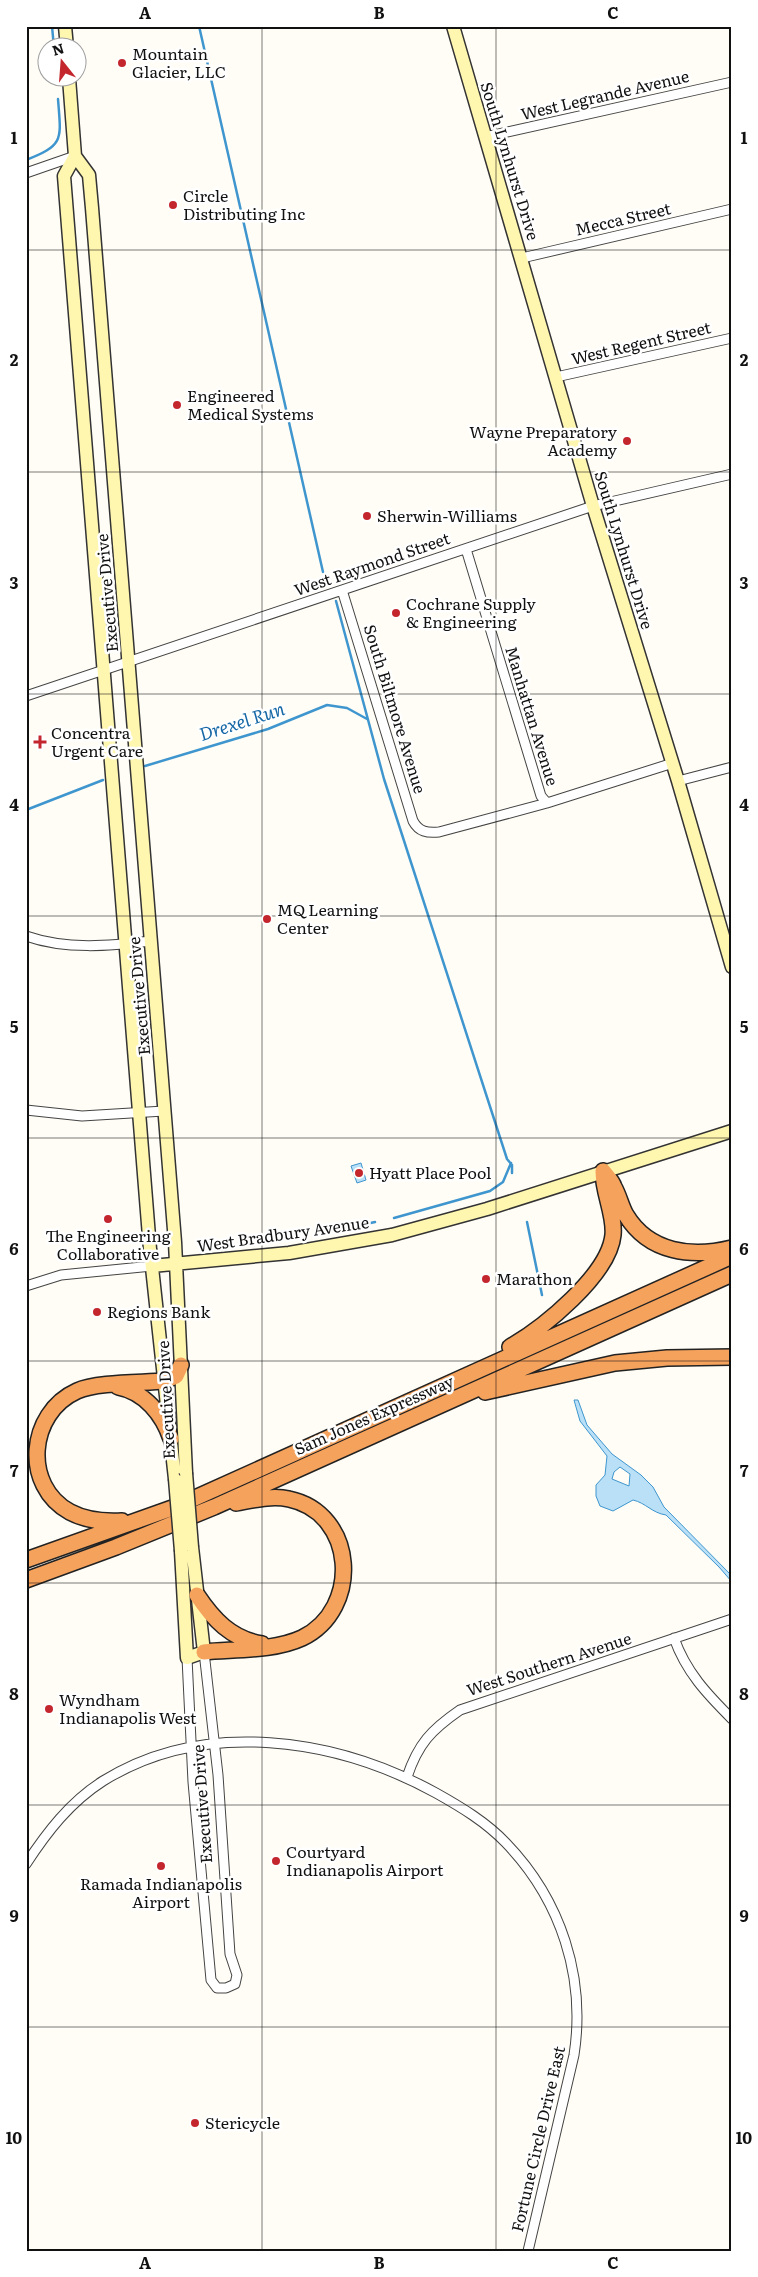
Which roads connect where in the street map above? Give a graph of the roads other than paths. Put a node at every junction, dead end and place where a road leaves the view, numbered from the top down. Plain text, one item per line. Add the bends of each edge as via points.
1 (453, 26) edge
2 (732, 82) edge
3 (70, 88) edge
4 (485, 137) junction
5 (75, 156) junction
6 (26, 173) edge
7 (732, 208) edge
8 (522, 258) junction
9 (732, 338) edge
10 (556, 377) junction
11 (732, 474) edge
12 (593, 506) junction
13 (466, 549) junction
14 (342, 590) junction
15 (128, 662) junction
16 (104, 670) junction
17 (26, 696) edge
18 (672, 763) junction
19 (732, 768) edge
20 (678, 781) junction
21 (547, 803) junction
22 (26, 936) edge
23 (151, 941) junction
24 (126, 944) junction
25 (732, 967) edge
26 (26, 1110) edge
27 (164, 1111) junction
28 (139, 1114) junction
29 (730, 1132) edge
30 (603, 1171) junction
31 (732, 1248) edge
32 (732, 1256) edge
33 (176, 1264) junction
34 (152, 1266) junction
35 (732, 1274) edge
36 (26, 1286) edge
37 (732, 1357) edge
38 (181, 1365) junction
39 (164, 1381) junction
40 (454, 1381) junction
41 (112, 1386) junction
42 (440, 1404) junction
43 (171, 1439) junction
44 (181, 1476) junction
45 (214, 1507) junction
46 (134, 1521) junction
47 (187, 1549) junction
48 (26, 1560) edge
49 (26, 1580) edge
50 (197, 1594) junction
51 (732, 1619) edge
52 (674, 1638) junction
53 (273, 1646) junction
54 (204, 1652) junction
55 (187, 1658) junction
56 (732, 1719) edge
57 (214, 1744) junction
58 (192, 1747) junction
59 (407, 1777) junction
60 (26, 1864) edge
61 (528, 2251) edge

1 - 4 street, South Lynhurst Drive
2 - 4 street, West Legrande Avenue
3 - 5 street
4 - 8 street, South Lynhurst Drive
5 - 6 street
5 - 15 street, Executive Drive via 89,175
5 - 16 street, Executive Drive via 64,176
7 - 8 street, Mecca Street
8 - 10 street, South Lynhurst Drive
9 - 10 street, West Regent Street
10 - 12 street, South Lynhurst Drive
11 - 12 street, West Raymond Street
12 - 13 street, West Raymond Street
12 - 18 street, South Lynhurst Drive
13 - 14 street, West Raymond Street
13 - 21 street, Manhattan Avenue via 541,796
14 - 15 street, West Raymond Street
14 - 21 street, South Biltmore Avenue via 413,821 419,830 439,832
15 - 16 street, West Raymond Street
15 - 23 street, Executive Drive
16 - 17 street, West Raymond Street
16 - 24 street, Executive Drive
18 - 20 street, South Lynhurst Drive
18 - 21 street
19 - 20 street
20 - 25 street, South Lynhurst Drive
22 - 24 street via 70,944
23 - 24 street
23 - 27 street, Executive Drive
24 - 28 street, Executive Drive
26 - 28 street via 68,1115
27 - 28 street
27 - 33 street, Executive Drive
28 - 34 street, Executive Drive
29 - 30 street, West Bradbury Avenue
30 - 31 highway via 614,1186 629,1220 656,1244 694,1254
30 - 33 street, West Bradbury Avenue via 487,1209 368,1240 278,1254
30 - 40 highway via 603,1188 613,1231 612,1243 605,1257 576,1294 542,1326
32 - 40 highway, Sam Jones Expressway
33 - 34 street, West Bradbury Avenue
33 - 38 street, Executive Drive
34 - 36 street via 61,1275
34 - 39 street, Executive Drive
35 - 42 highway, Sam Jones Expressway
37 - 42 highway via 615,1363 548,1376
38 - 39 highway via 176,1376
38 - 44 street, Executive Drive
39 - 41 highway
39 - 43 street, Executive Drive
40 - 46 highway, Sam Jones Expressway via 175,1507
41 - 43 highway via 137,1394 151,1404
41 - 46 highway via 76,1392 51,1411 39,1436 37,1463 48,1492 68,1511 95,1521
42 - 45 highway, Sam Jones Expressway
43 - 44 street, Executive Drive
44 - 47 street, Executive Drive, bridge
45 - 49 highway, Sam Jones Expressway
45 - 53 highway via 265,1498 289,1499 315,1511 338,1542 344,1578 334,1607 323,1622 304,1636
46 - 48 highway, Sam Jones Expressway
47 - 50 street, Executive Drive
47 - 55 street, Executive Drive
50 - 53 highway via 212,1616 230,1631 251,1642
50 - 54 street, Executive Drive
51 - 52 street, West Southern Avenue
52 - 56 street via 690,1673
52 - 59 street, West Southern Avenue via 460,1710 426,1739
53 - 54 highway
54 - 55 street
54 - 57 street, Executive Drive
55 - 58 street, Executive Drive
57 - 58 street, Fortune Circle Drive East
57 - 58 street, Executive Drive via 230,1954 237,1975 235,1984 226,1988 218,1988 211,1980
57 - 59 street, Fortune Circle Drive East via 270,1742 310,1747 355,1758
58 - 60 street, Fortune Circle Drive East via 133,1766 92,1789 53,1825
59 - 61 street, Fortune Circle Drive East via 474,1816 514,1851 552,1908 570,1958 577,2007 574,2056

